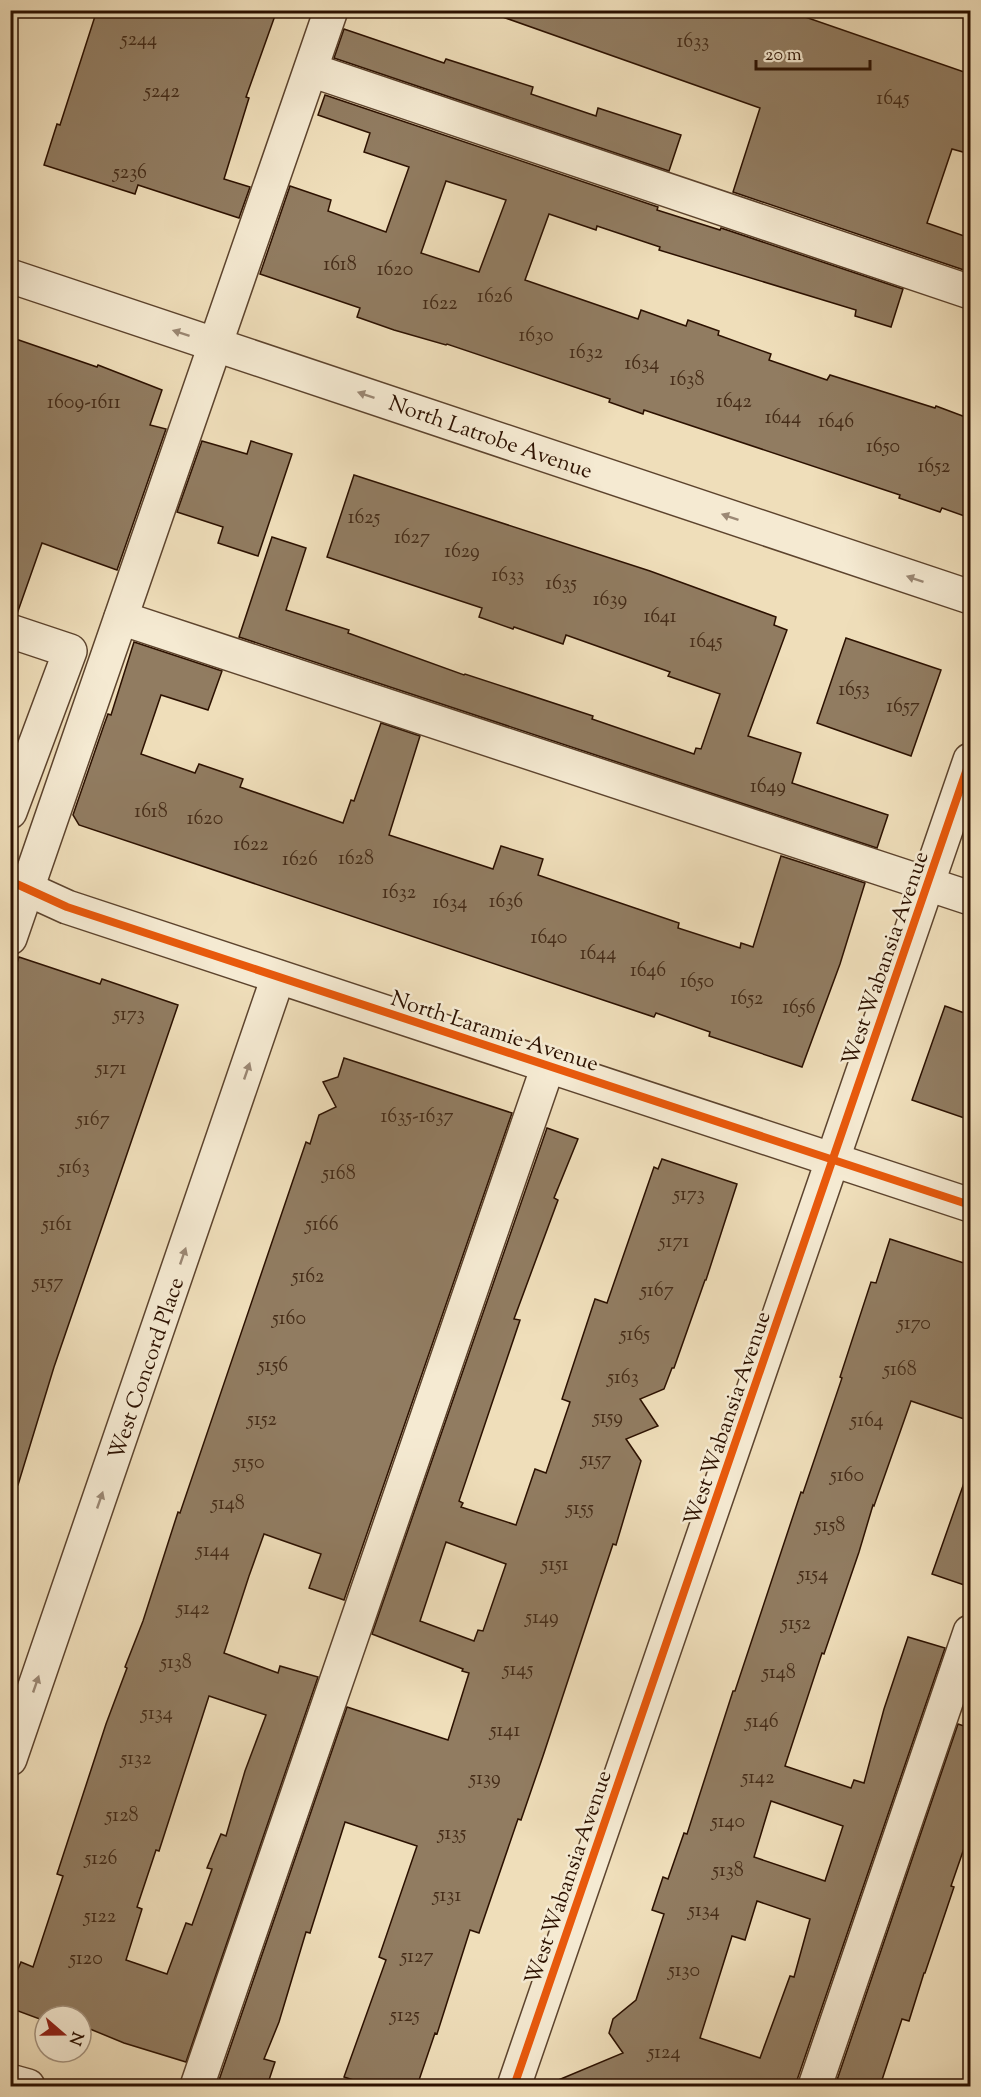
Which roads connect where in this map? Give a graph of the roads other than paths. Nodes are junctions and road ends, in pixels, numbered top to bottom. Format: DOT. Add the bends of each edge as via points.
graph roads {
  1 [pos="331,10"];
  2 [pos="311,70"];
  3 [pos="10,276"];
  4 [pos="970,292"];
  5 [pos="216,344"];
  6 [pos="970,597"];
  7 [pos="121,618"];
  8 [pos="10,631"];
  9 [pos="970,760"];
  10 [pos="13,797"];
  11 [pos="928,884"];
  12 [pos="19,885"];
  13 [pos="970,898"];
  14 [pos="10,938"];
  15 [pos="278,977"];
  16 [pos="548,1066"];
  17 [pos="833,1161"];
  18 [pos="970,1205"];
  19 [pos="970,1632"];
  20 [pos="10,1759"];
  21 [pos="10,2081"];
  22 [pos="28,2086"];
  23 [pos="197,2086"];
  24 [pos="514,2086"];
  25 [pos="815,2086"];
  1 -- 2 [label="street"];
  2 -- 4 [label="street"];
  2 -- 5 [label="street"];
  5 -- 3 [label="street, North Latrobe Avenue, one-way"];
  6 -- 5 [label="street, North Latrobe Avenue, one-way"];
  5 -- 7 [label="street"];
  7 -- 11 [label="street"];
  7 -- 12 [label="street"];
  8 -- 10 [label="street" via="70,651"];
  9 -- 11 [label="street, West Wabansia Avenue"];
  11 -- 13 [label="street"];
  11 -- 17 [label="street, West Wabansia Avenue"];
  12 -- 14 [label="street"];
  12 -- 15 [label="street, North Laramie Avenue" via="67,907"];
  15 -- 16 [label="street, North Laramie Avenue"];
  20 -- 15 [label="street, West Concord Place, one-way"];
  16 -- 17 [label="street, North Laramie Avenue"];
  16 -- 23 [label="street"];
  17 -- 18 [label="street, North Laramie Avenue"];
  17 -- 24 [label="street, West Wabansia Avenue"];
  19 -- 25 [label="street"];
  21 -- 22 [label="street"];
}
